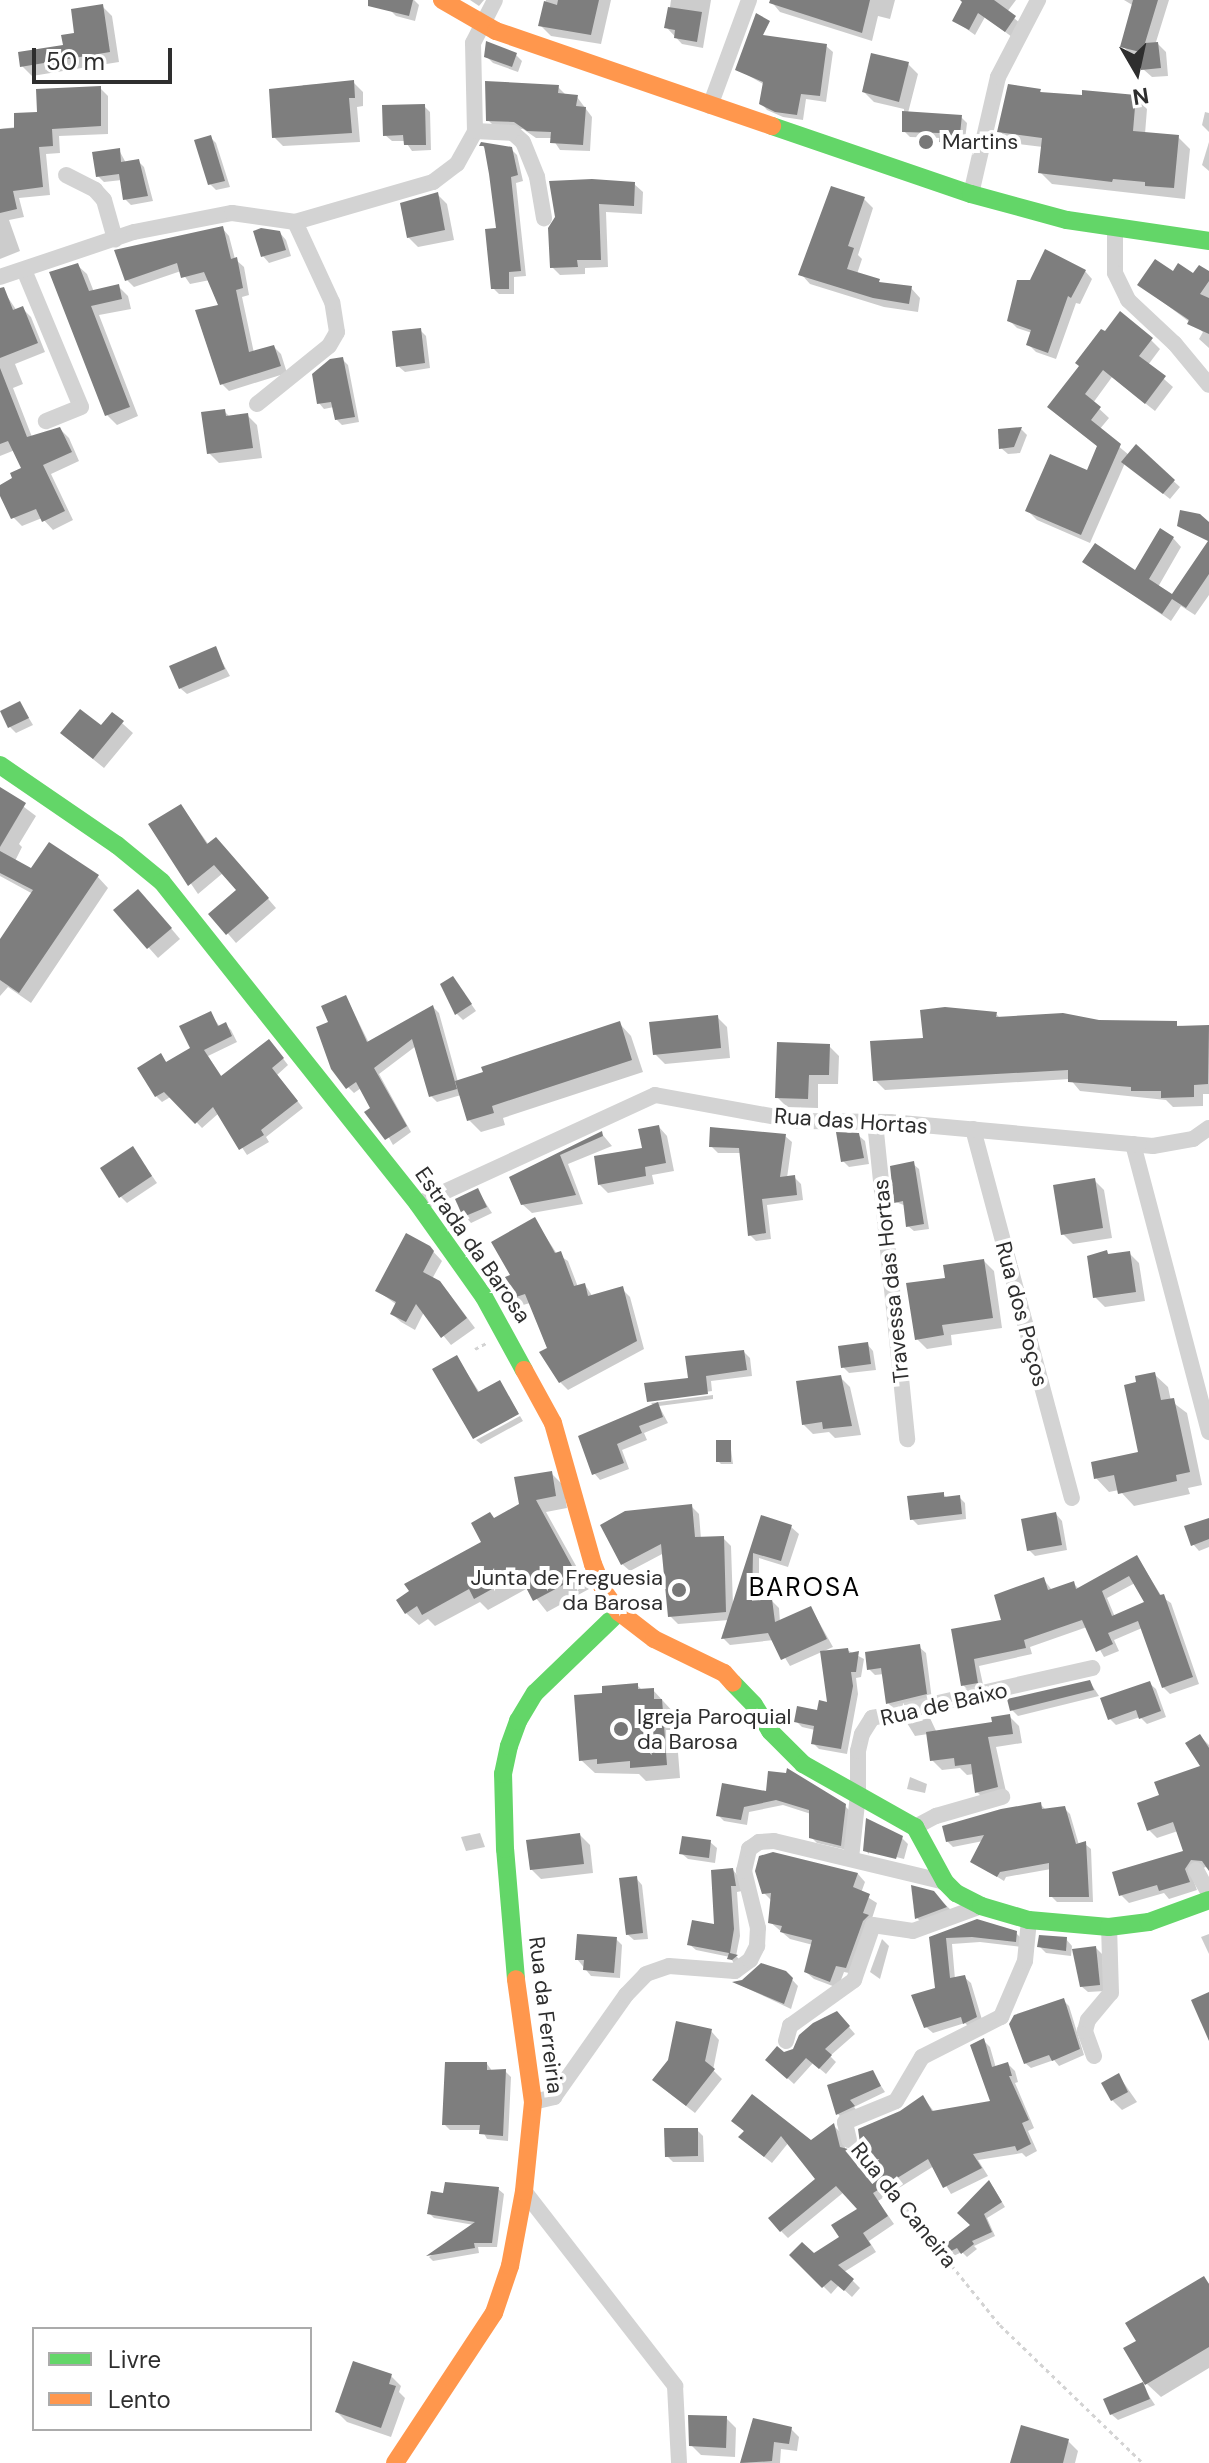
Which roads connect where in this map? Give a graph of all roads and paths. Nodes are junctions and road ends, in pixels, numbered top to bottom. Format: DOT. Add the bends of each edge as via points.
graph roads {
  1 [pos="442,0"];
  2 [pos="495,0"];
  3 [pos="749,0"];
  4 [pos="1038,0"];
  5 [pos="481,24"];
  6 [pos="710,106"];
  7 [pos="475,131"];
  8 [pos="66,175"];
  9 [pos="971,194"];
  10 [pos="544,218"];
  11 [pos="295,222"];
  12 [pos="1115,229"];
  13 [pos="115,239"];
  14 [pos="1209,241"];
  15 [pos="24,270"];
  16 [pos="0,277"];
  17 [pos="1209,385"];
  18 [pos="257,404"];
  19 [pos="46,421"];
  20 [pos="0,765"];
  21 [pos="875,1122"];
  22 [pos="1209,1128"];
  23 [pos="973,1129"];
  24 [pos="1133,1144"];
  25 [pos="418,1204"];
  26 [pos="1209,1432"];
  27 [pos="907,1439"];
  28 [pos="1072,1498"];
  29 [pos="619,1612"];
  30 [pos="1092,1668"];
  31 [pos="858,1795"];
  32 [pos="1002,1797"];
  33 [pos="915,1827"];
  34 [pos="851,1858"];
  35 [pos="1196,1870"];
  36 [pos="945,1882"];
  37 [pos="1209,1893"];
  38 [pos="1209,1900"];
  39 [pos="981,1906"];
  40 [pos="1029,1920"];
  41 [pos="1109,1927"];
  42 [pos="786,2041"];
  43 [pos="1094,2056"];
  44 [pos="533,2102"];
  45 [pos="849,2140"];
  46 [pos="524,2191"];
  47 [pos="395,2463"];
  48 [pos="679,2463"];
  49 [pos="1143,2463"];
  1 -- 5 [label="street"];
  2 -- 5 [label="street"];
  3 -- 6 [label="street"];
  4 -- 9 [label="street" via="998,77"];
  5 -- 6 [label="street"];
  5 -- 7 [label="street" via="473,43"];
  6 -- 9 [label="street"];
  7 -- 10 [label="street" via="513,133 523,142 537,177"];
  7 -- 11 [label="street" via="457,164 433,182"];
  8 -- 13 [label="street" via="104,200"];
  9 -- 12 [label="street"];
  11 -- 13 [label="street" via="232,213"];
  11 -- 18 [label="street" via="332,302 337,332 329,346"];
  12 -- 14 [label="street"];
  12 -- 17 [label="street" via="1115,273 1128,300"];
  13 -- 15 [label="street"];
  15 -- 16 [label="street"];
  15 -- 19 [label="street" via="81,407"];
  20 -- 25 [label="street, Estrada da Barosa" via="162,882"];
  21 -- 23 [label="street, Rua das Hortas"];
  21 -- 25 [label="street, Rua das Hortas" via="798,1121 655,1095"];
  21 -- 27 [label="street, Travessa das Hortas"];
  22 -- 24 [label="street, Rua das Hortas" via="1193,1139"];
  23 -- 24 [label="street, Rua das Hortas"];
  23 -- 28 [label="street, Rua dos Poços"];
  24 -- 26 [label="street"];
  25 -- 29 [label="street, Estrada da Barosa" via="484,1297 553,1423 593,1564"];
  29 -- 31 [label="street, Estrada da Barosa" via="654,1639 724,1673 790,1754"];
  29 -- 44 [label="street, Rua da Ferreiria" via="535,1693 518,1721 503,1774 512,1945"];
  30 -- 31 [label="street, Rua de Baixo" via="872,1718 858,1751"];
  31 -- 33 [label="street, Estrada da Barosa"];
  31 -- 34 [label="street"];
  32 -- 33 [label="street"];
  33 -- 36 [label="street"];
  34 -- 36 [label="street"];
  34 -- 44 [label="street" via="774,1841 749,1849 744,1871 758,1928 750,1960 735,1971 679,1966 646,1974 554,2097"];
  35 -- 37 [label="street"];
  36 -- 39 [label="street"];
  38 -- 41 [label="street" via="1149,1922"];
  39 -- 40 [label="street"];
  39 -- 42 [label="street" via="913,1931 873,1925 854,1980 790,2026"];
  40 -- 41 [label="street"];
  40 -- 45 [label="street, Rua da Caneira" via="1025,1961 1001,2017 922,2057 896,2101 845,2122"];
  41 -- 43 [label="street" via="1111,1993 1085,2031"];
  44 -- 46 [label="street, Rua da Ferreiria"];
  45 -- 49 [label="path, Rua da Caneira" via="1000,2325"];
  46 -- 47 [label="street, Rua da Ferreiria" via="510,2266 494,2313"];
  46 -- 48 [label="street" via="675,2386"];
}
